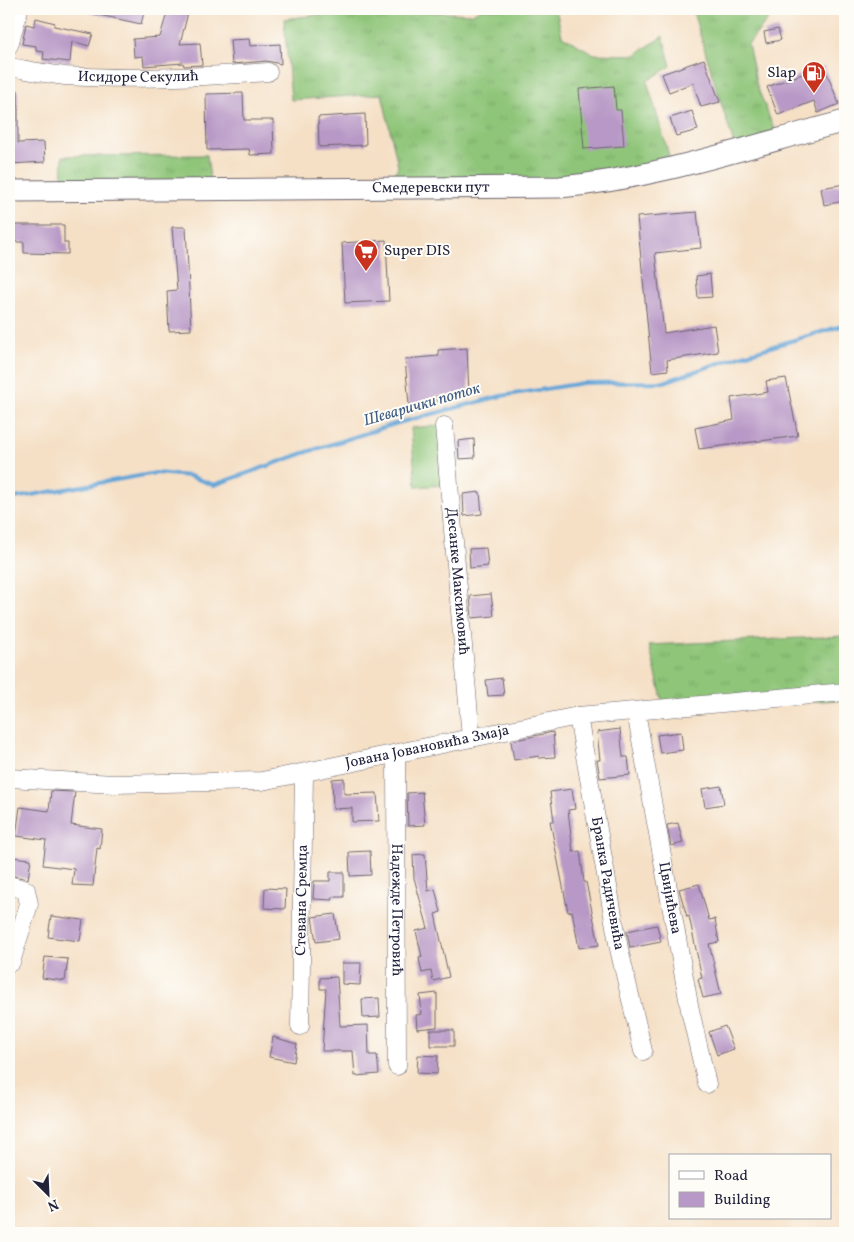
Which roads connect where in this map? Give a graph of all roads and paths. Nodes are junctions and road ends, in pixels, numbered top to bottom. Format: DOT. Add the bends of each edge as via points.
graph roads {
  1 [pos="19,9"];
  2 [pos="9,45"];
  3 [pos="9,67"];
  4 [pos="268,72"];
  5 [pos="845,120"];
  6 [pos="9,191"];
  7 [pos="444,426"];
  8 [pos="845,692"];
  9 [pos="636,712"];
  10 [pos="578,716"];
  11 [pos="471,738"];
  12 [pos="396,754"];
  13 [pos="304,773"];
  14 [pos="9,778"];
  15 [pos="9,885"];
  16 [pos="11,962"];
  17 [pos="300,1026"];
  18 [pos="643,1051"];
  19 [pos="397,1066"];
  20 [pos="707,1084"];
  1 -- 2 [label="street"];
  3 -- 4 [label="street, Исидоре Секулић" via="64,76 188,77"];
  5 -- 6 [label="main road, Смедеревски пут" via="673,169 560,187"];
  7 -- 11 [label="street, Десанке Максимовић"];
  8 -- 9 [label="street, Јована Јовановића Змаја"];
  9 -- 10 [label="street, Јована Јовановића Змаја"];
  9 -- 20 [label="street, Цвијићева" via="690,1010"];
  10 -- 11 [label="street, Јована Јовановића Змаја"];
  10 -- 18 [label="street, Бранка Радичевића" via="619,949"];
  11 -- 12 [label="street, Јована Јовановића Змаја"];
  12 -- 13 [label="street, Јована Јовановића Змаја"];
  12 -- 19 [label="street, Надежде Петровић"];
  13 -- 14 [label="street, Јована Јовановића Змаја" via="254,782 187,784"];
  13 -- 17 [label="street, Стевана Сремца"];
  15 -- 16 [label="street" via="26,890 29,904"];
}
